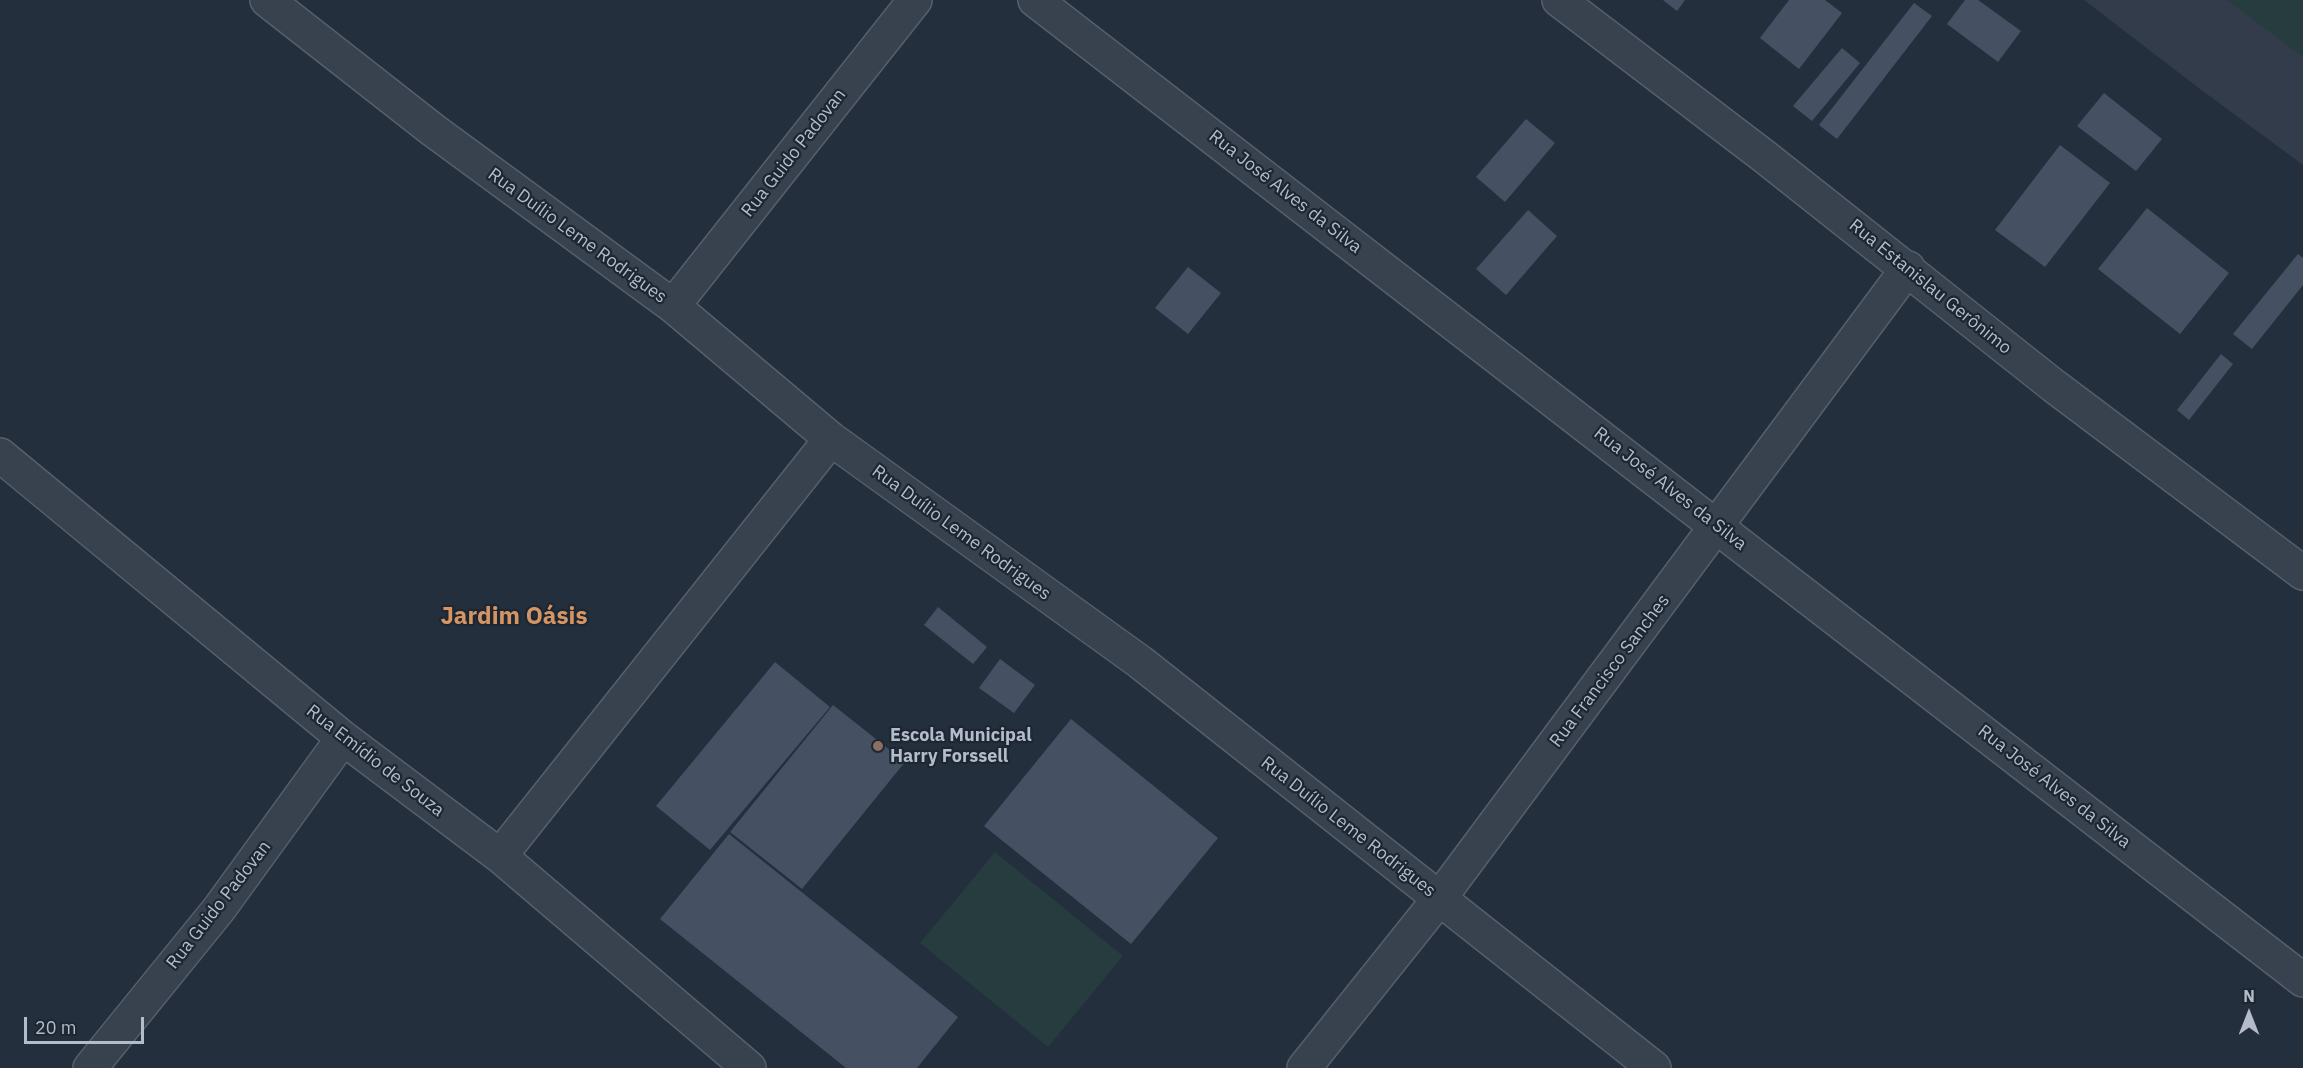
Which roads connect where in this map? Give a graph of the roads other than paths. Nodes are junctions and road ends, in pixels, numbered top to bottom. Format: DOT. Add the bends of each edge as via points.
graph roads {
  1 [pos="267,0"];
  2 [pos="915,0"];
  3 [pos="1035,0"];
  4 [pos="1559,0"];
  5 [pos="1908,268"];
  6 [pos="673,306"];
  7 [pos="831,439"];
  8 [pos="0,455"];
  9 [pos="1718,526"];
  10 [pos="2303,573"];
  11 [pos="343,738"];
  12 [pos="500,856"];
  13 [pos="1439,899"];
  14 [pos="2303,980"];
  15 [pos="90,1068"];
  16 [pos="749,1068"];
  17 [pos="1305,1068"];
  18 [pos="1654,1068"];
  1 -- 6 [label="street, Rua Duílio Leme Rodrigues" via="433,130"];
  2 -- 6 [label="street, Rua Guido Padovan"];
  3 -- 9 [label="street, Rua José Alves da Silva"];
  4 -- 5 [label="street, Rua Estanislau Gerônimo"];
  5 -- 9 [label="street, Rua Francisco Sanches"];
  5 -- 10 [label="street, Rua Estanislau Gerônimo" via="2054,386"];
  6 -- 7 [label="street, Rua Duílio Leme Rodrigues"];
  7 -- 12 [label="street"];
  7 -- 13 [label="street, Rua Duílio Leme Rodrigues" via="1140,662"];
  8 -- 11 [label="street, Rua Emídio de Souza"];
  9 -- 13 [label="street, Rua Francisco Sanches"];
  9 -- 14 [label="street, Rua José Alves da Silva"];
  11 -- 12 [label="street, Rua Emídio de Souza"];
  11 -- 15 [label="street, Rua Guido Padovan" via="219,909"];
  12 -- 16 [label="street, Rua Emídio de Souza"];
  13 -- 17 [label="street, Rua Francisco Sanches"];
  13 -- 18 [label="street, Rua Duílio Leme Rodrigues"];
}
